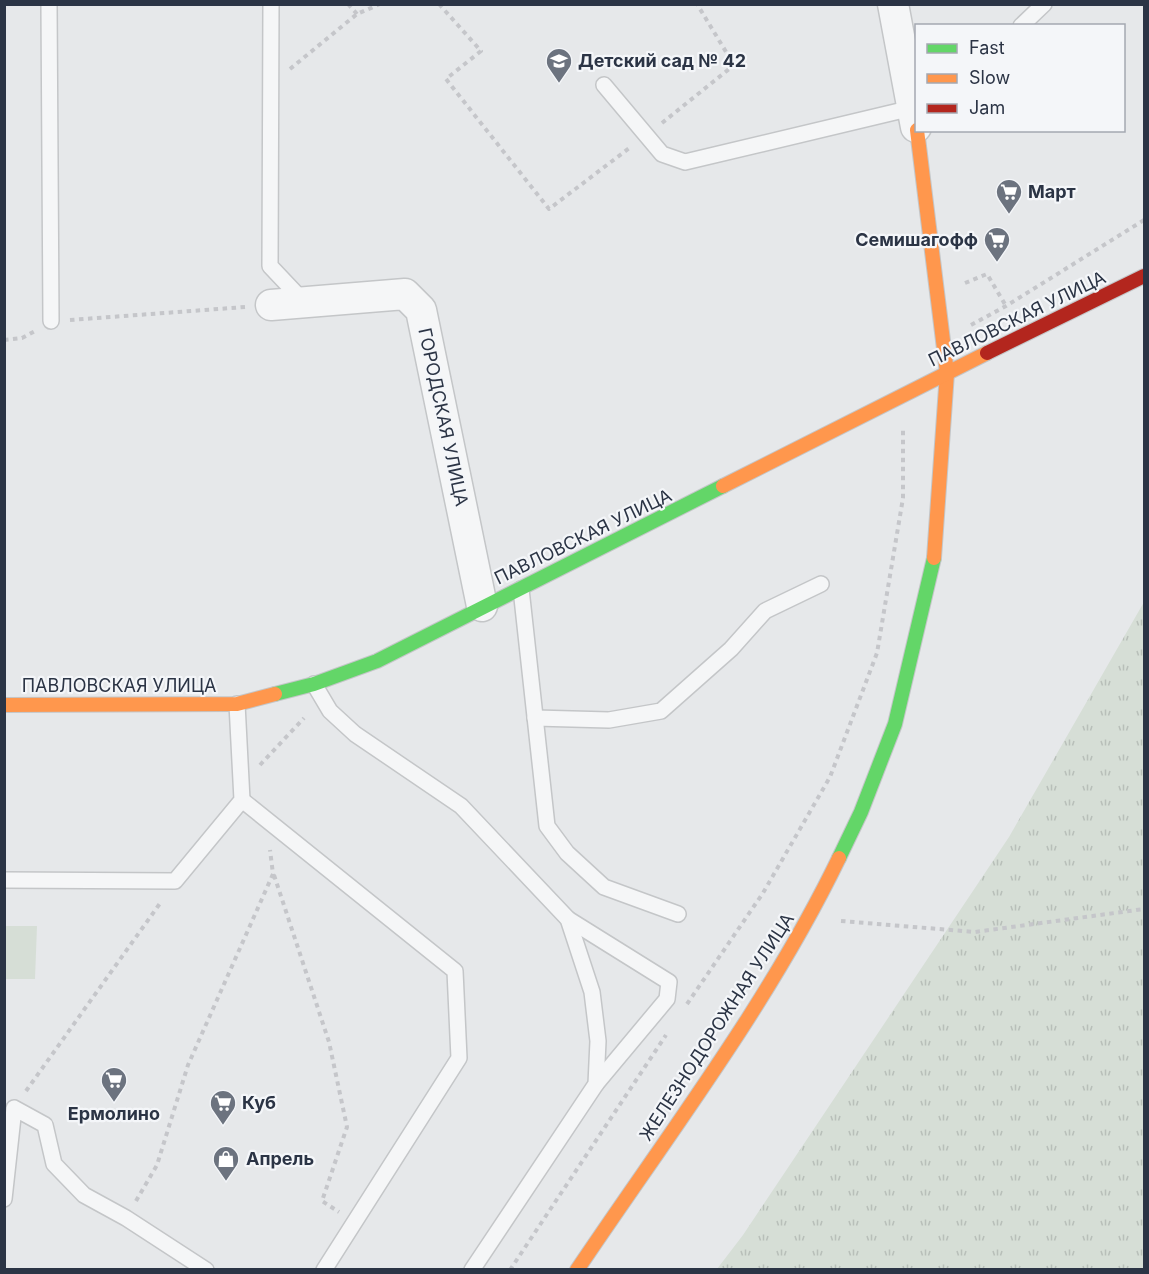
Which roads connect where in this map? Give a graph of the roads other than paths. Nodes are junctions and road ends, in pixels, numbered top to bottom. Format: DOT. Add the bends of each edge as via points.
graph roads {
  1 [pos="49,4"];
  2 [pos="271,4"];
  3 [pos="893,4"];
  4 [pos="1044,4"];
  5 [pos="1024,24"];
  6 [pos="604,85"];
  7 [pos="915,113"];
  8 [pos="915,118"];
  9 [pos="918,132"];
  10 [pos="1144,276"];
  11 [pos="306,304"];
  12 [pos="272,305"];
  13 [pos="51,321"];
  14 [pos="947,373"];
  15 [pos="820,584"];
  16 [pos="521,589"];
  17 [pos="482,606"];
  18 [pos="314,684"];
  19 [pos="237,704"];
  20 [pos="4,705"];
  21 [pos="536,718"];
  22 [pos="242,800"];
  23 [pos="4,880"];
  24 [pos="678,914"];
  25 [pos="568,919"];
  26 [pos="596,1084"];
  27 [pos="4,1199"];
  28 [pos="207,1269"];
  29 [pos="324,1269"];
  30 [pos="472,1269"];
  31 [pos="577,1269"];
  1 -- 13 [label="lane"];
  2 -- 11 [label="lane" via="270,267"];
  3 -- 7 [label="street"];
  4 -- 5 [label="lane"];
  6 -- 8 [label="lane" via="662,154 686,162"];
  9 -- 14 [label="street, ЖЕЛЕЗНОДОРОЖНАЯ УЛИЦА"];
  10 -- 14 [label="street, ПАВЛОВСКАЯ УЛИЦА"];
  11 -- 12 [label="street, ГОРОДСКАЯ УЛИЦА"];
  11 -- 17 [label="street, ГОРОДСКАЯ УЛИЦА" via="405,294 421,310"];
  14 -- 16 [label="street, ПАВЛОВСКАЯ УЛИЦА"];
  14 -- 31 [label="street, ЖЕЛЕЗНОДОРОЖНАЯ УЛИЦА" via="936,546 895,724 861,812 810,918 772,981"];
  15 -- 21 [label="lane" via="765,611 731,649 661,711 609,720"];
  16 -- 17 [label="street, ПАВЛОВСКАЯ УЛИЦА"];
  16 -- 21 [label="lane"];
  17 -- 18 [label="street, ПАВЛОВСКАЯ УЛИЦА" via="377,661"];
  18 -- 19 [label="street, ПАВЛОВСКАЯ УЛИЦА"];
  18 -- 25 [label="lane" via="330,711 355,734 461,806"];
  19 -- 20 [label="street, ПАВЛОВСКАЯ УЛИЦА"];
  19 -- 22 [label="lane"];
  21 -- 24 [label="lane" via="547,826 567,853 604,887"];
  22 -- 23 [label="lane" via="175,881"];
  22 -- 29 [label="lane" via="455,971 459,1058"];
  25 -- 26 [label="lane" via="592,992 598,1041"];
  25 -- 26 [label="lane" via="669,982 667,999"];
  26 -- 30 [label="lane"];
  27 -- 28 [label="lane" via="14,1108 45,1125 54,1164 84,1195"];
}
